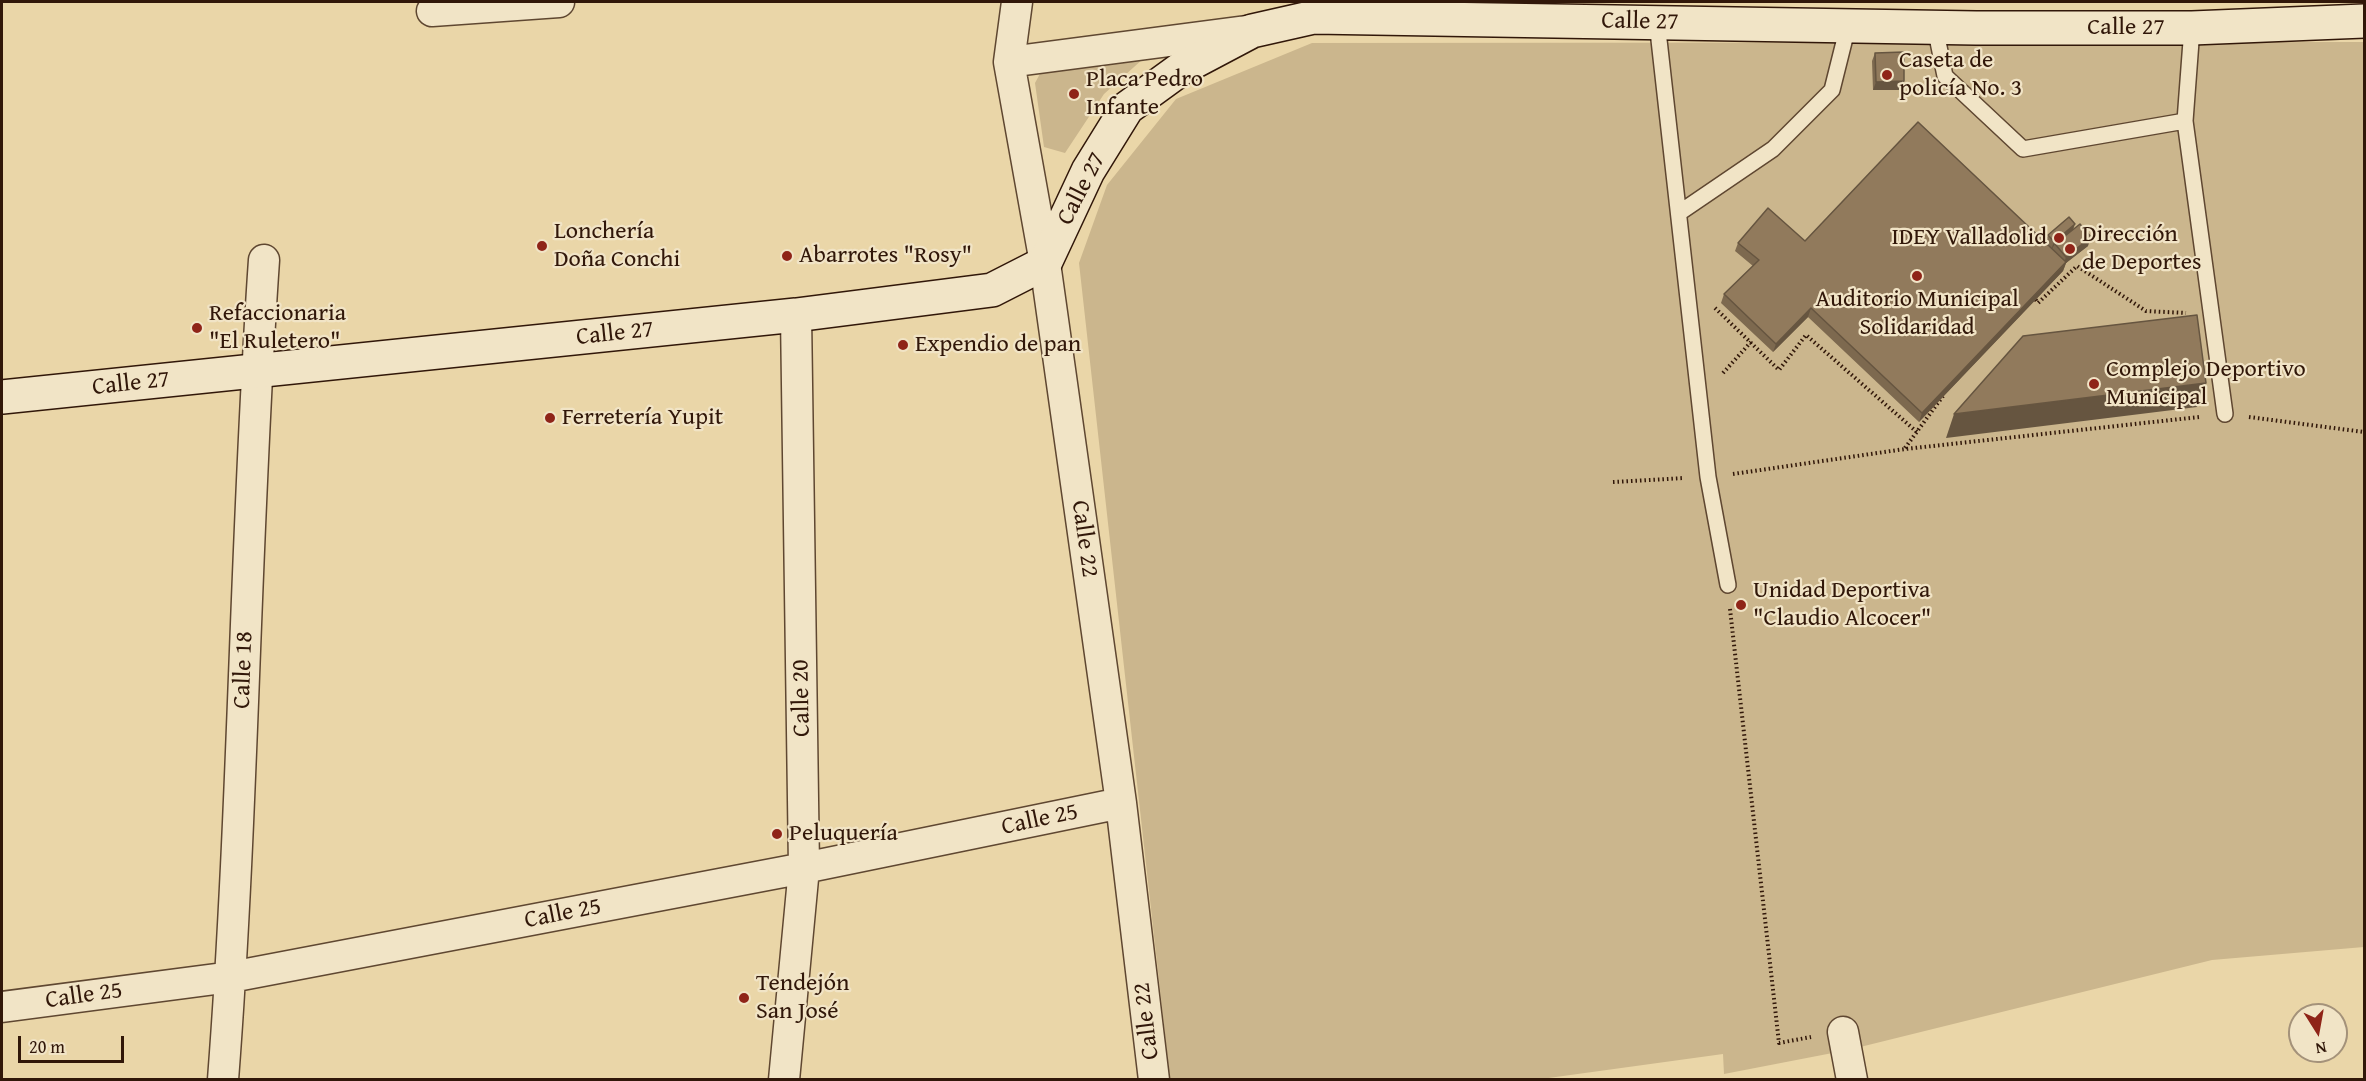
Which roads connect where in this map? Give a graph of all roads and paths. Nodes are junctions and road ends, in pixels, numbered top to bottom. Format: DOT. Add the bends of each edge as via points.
graph roads {
  1 [pos="559,2"];
  2 [pos="1017,2"];
  3 [pos="1314,9"];
  4 [pos="432,11"];
  5 [pos="2364,21"];
  6 [pos="1657,22"];
  7 [pos="1848,26"];
  8 [pos="1935,27"];
  9 [pos="2192,28"];
  10 [pos="1252,31"];
  11 [pos="1009,62"];
  12 [pos="2185,121"];
  13 [pos="1678,213"];
  14 [pos="264,260"];
  15 [pos="1045,263"];
  16 [pos="1686,282"];
  17 [pos="2031,294"];
  18 [pos="2211,314"];
  19 [pos="796,315"];
  20 [pos="1750,342"];
  21 [pos="256,372"];
  22 [pos="1944,396"];
  23 [pos="2,397"];
  24 [pos="1700,400"];
  25 [pos="2225,414"];
  26 [pos="1917,432"];
  27 [pos="2364,432"];
  28 [pos="1905,449"];
  29 [pos="1708,477"];
  30 [pos="1613,482"];
  31 [pos="1728,585"];
  32 [pos="1121,803"];
  33 [pos="804,868"];
  34 [pos="231,977"];
  35 [pos="2,1007"];
  36 [pos="1843,1032"];
  37 [pos="223,1080"];
  38 [pos="784,1080"];
  39 [pos="1154,1080"];
  40 [pos="1852,1080"];
  1 -- 4 [label="street"];
  2 -- 11 [label="street, Calle 22"];
  3 -- 6 [label="main road, Calle 27"];
  3 -- 10 [label="main road, Calle 27"];
  5 -- 9 [label="main road, Calle 27"];
  6 -- 7 [label="main road, Calle 27"];
  6 -- 13 [label="lane"];
  7 -- 8 [label="main road, Calle 27"];
  7 -- 13 [label="lane" via="1832,90 1773,149"];
  8 -- 9 [label="main road, Calle 27"];
  8 -- 12 [label="lane" via="1945,76 2023,149"];
  9 -- 12 [label="lane"];
  10 -- 11 [label="street"];
  10 -- 15 [label="main road, Calle 27" via="1182,68 1127,108 1088,171"];
  11 -- 15 [label="street, Calle 22"];
  12 -- 18 [label="lane"];
  13 -- 16 [label="lane"];
  14 -- 21 [label="street, Calle 18"];
  15 -- 19 [label="main road, Calle 27" via="992,290"];
  15 -- 32 [label="street, Calle 22"];
  16 -- 20 [label="path"];
  16 -- 24 [label="lane"];
  17 -- 18 [label="path" via="2038,303 2077,266 2146,310"];
  18 -- 25 [label="lane"];
  19 -- 21 [label="main road, Calle 27"];
  19 -- 33 [label="street, Calle 20"];
  20 -- 24 [label="path"];
  20 -- 26 [label="path" via="1779,370 1806,335"];
  21 -- 23 [label="main road, Calle 27"];
  21 -- 34 [label="street, Calle 18"];
  22 -- 26 [label="path"];
  24 -- 29 [label="lane"];
  25 -- 27 [label="path"];
  25 -- 28 [label="path"];
  26 -- 28 [label="path"];
  28 -- 29 [label="path"];
  29 -- 30 [label="path"];
  29 -- 31 [label="lane"];
  31 -- 36 [label="path" via="1779,1043"];
  32 -- 33 [label="street, Calle 25"];
  32 -- 39 [label="street, Calle 22"];
  33 -- 34 [label="street, Calle 25"];
  33 -- 38 [label="street, Calle 20"];
  34 -- 35 [label="street, Calle 25"];
  34 -- 37 [label="street, Calle 18"];
  36 -- 40 [label="street"];
}
